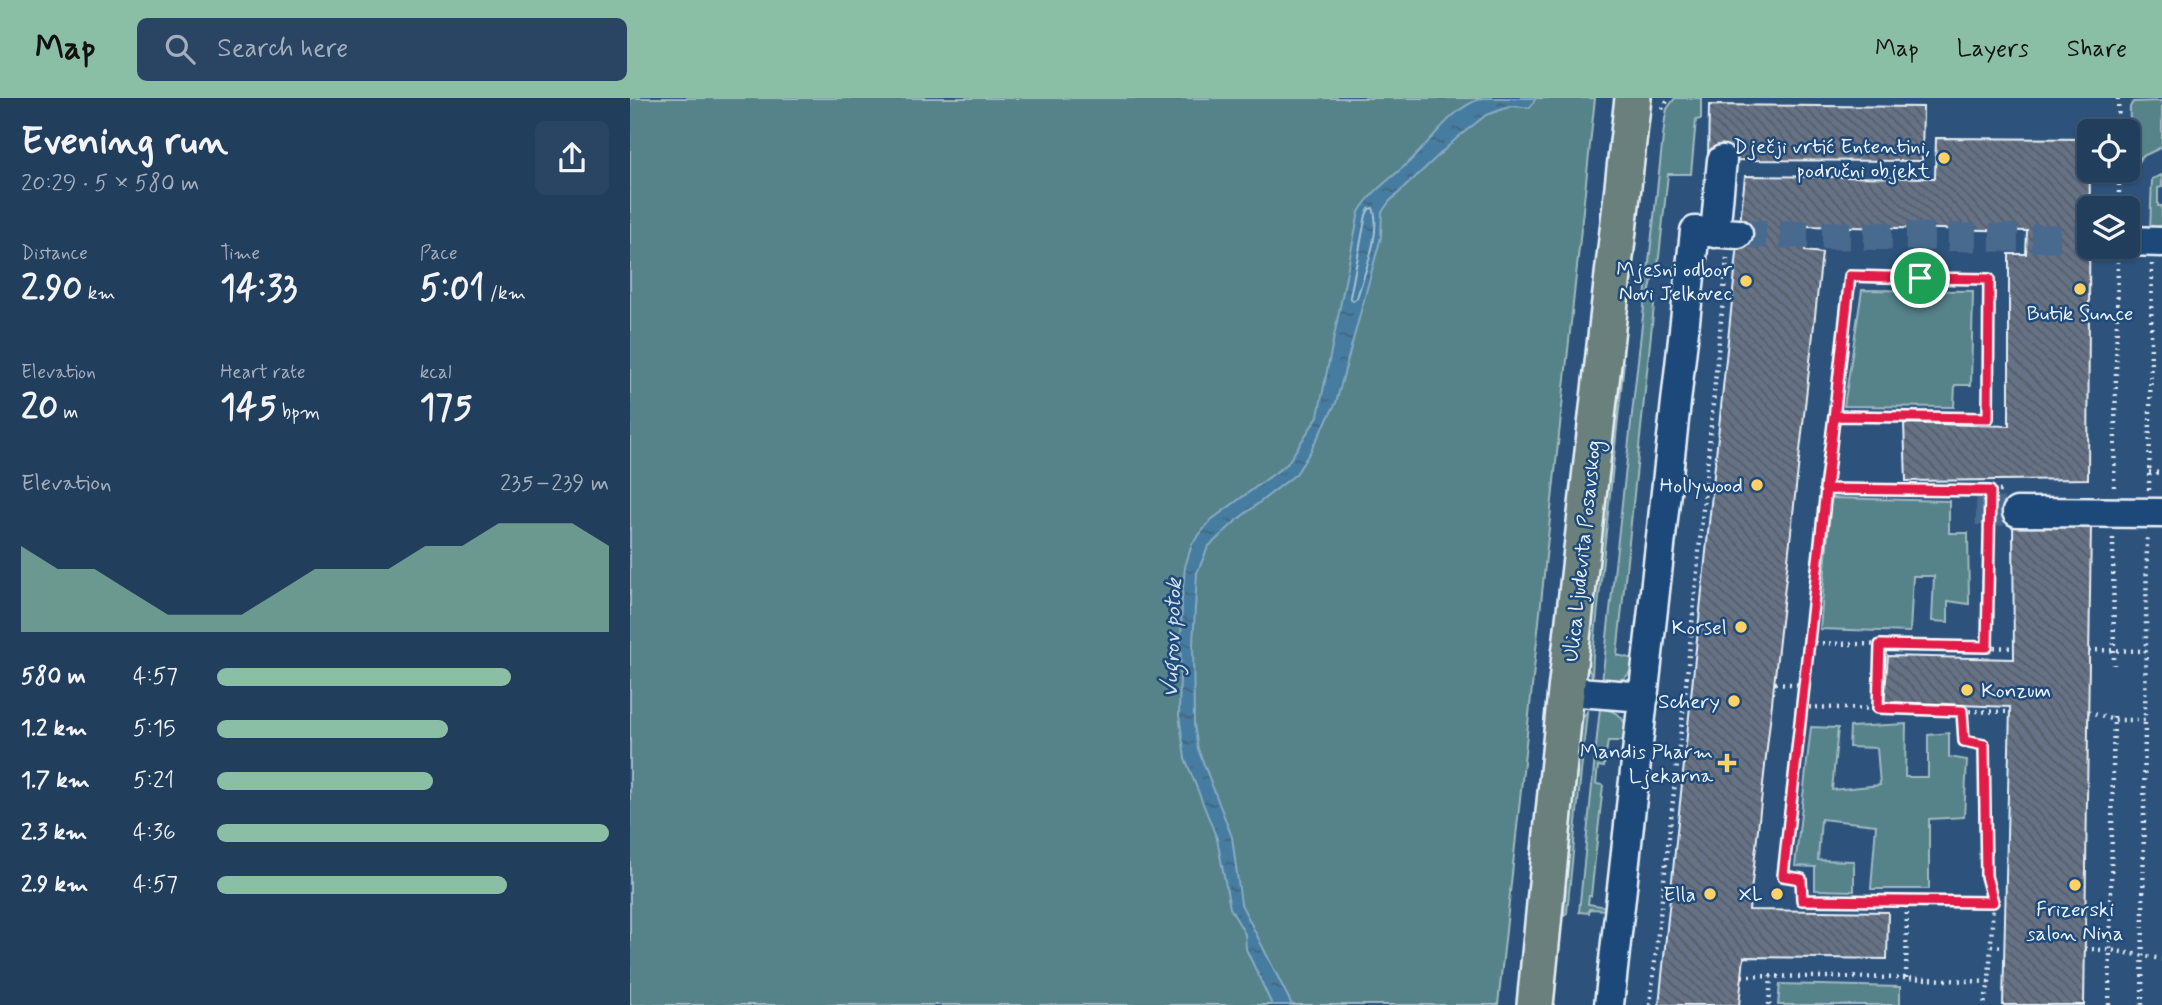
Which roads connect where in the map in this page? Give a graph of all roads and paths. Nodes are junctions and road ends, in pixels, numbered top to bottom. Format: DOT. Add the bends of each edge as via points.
graph roads {
  1 [pos="1633,98"];
  2 [pos="2118,98"];
  3 [pos="2119,119"];
  4 [pos="1722,160"];
  5 [pos="1719,238"];
  6 [pos="2157,248"];
  7 [pos="2123,259"];
  8 [pos="1834,416"];
  9 [pos="2149,472"];
  10 [pos="2162,473"];
  11 [pos="1825,489"];
  12 [pos="1990,491"];
  13 [pos="2113,493"];
  14 [pos="2010,501"];
  15 [pos="2153,514"];
  16 [pos="2113,537"];
  17 [pos="1808,643"];
  18 [pos="1880,645"];
  19 [pos="1987,647"];
  20 [pos="2014,649"];
  21 [pos="2089,650"];
  22 [pos="2114,650"];
  23 [pos="2147,651"];
  24 [pos="2114,665"];
  25 [pos="1774,683"];
  26 [pos="1804,685"];
  27 [pos="1566,691"];
  28 [pos="1644,696"];
  29 [pos="1802,707"];
  30 [pos="1878,708"];
  31 [pos="1962,711"];
  32 [pos="2010,712"];
  33 [pos="2088,712"];
  34 [pos="2114,712"];
  35 [pos="2114,720"];
  36 [pos="2145,720"];
  37 [pos="1907,901"];
  38 [pos="1993,902"];
  39 [pos="1991,946"];
  40 [pos="2004,947"];
  41 [pos="2085,949"];
  42 [pos="2110,950"];
  43 [pos="2143,955"];
  44 [pos="2162,959"];
  45 [pos="1654,970"];
  46 [pos="1663,971"];
  47 [pos="1742,976"];
  48 [pos="1772,976"];
  49 [pos="1906,978"];
  50 [pos="1989,982"];
  51 [pos="1535,1005"];
  52 [pos="1609,1005"];
  53 [pos="1650,1005"];
  54 [pos="1769,1005"];
  55 [pos="1984,1005"];
  56 [pos="2109,1005"];
  57 [pos="2143,1005"];
  1 -- 27 [label="main road, Ulica Ljudevita Posavskog"];
  2 -- 3 [label="path"];
  4 -- 5 [label="street"];
  5 -- 28 [label="street"];
  5 -- 45 [label="path" via="1725,263 1689,676"];
  6 -- 9 [label="path"];
  7 -- 13 [label="path"];
  8 -- 8 [label="path" via="1850,276 1989,279 1988,418"];
  8 -- 11 [label="path"];
  9 -- 10 [label="path"];
  9 -- 15 [label="path"];
  11 -- 12 [label="path"];
  11 -- 17 [label="path"];
  12 -- 14 [label="path"];
  12 -- 19 [label="path"];
  14 -- 15 [label="street"];
  15 -- 23 [label="path"];
  16 -- 22 [label="path"];
  17 -- 18 [label="path"];
  17 -- 26 [label="path"];
  18 -- 19 [label="path"];
  18 -- 30 [label="path"];
  19 -- 20 [label="path"];
  21 -- 22 [label="path"];
  22 -- 23 [label="path"];
  22 -- 24 [label="path"];
  23 -- 36 [label="path"];
  25 -- 26 [label="path"];
  26 -- 29 [label="path"];
  27 -- 28 [label="street"];
  27 -- 51 [label="main road, Ulica Ljudevita Posavskog"];
  28 -- 52 [label="street"];
  29 -- 30 [label="path"];
  29 -- 37 [label="path" via="1783,876 1801,879 1802,900"];
  30 -- 31 [label="path"];
  31 -- 32 [label="path"];
  31 -- 38 [label="path" via="1964,741 1984,745 1986,876"];
  33 -- 35 [label="path"];
  34 -- 35 [label="path"];
  35 -- 36 [label="path"];
  35 -- 42 [label="path"];
  36 -- 43 [label="path"];
  37 -- 38 [label="path"];
  37 -- 49 [label="path"];
  38 -- 39 [label="path"];
  39 -- 40 [label="path"];
  39 -- 50 [label="path"];
  41 -- 42 [label="path"];
  42 -- 43 [label="path"];
  42 -- 56 [label="path"];
  43 -- 44 [label="path"];
  43 -- 57 [label="path"];
  45 -- 46 [label="path"];
  45 -- 53 [label="path"];
  47 -- 48 [label="path"];
  48 -- 49 [label="path"];
  48 -- 54 [label="path"];
  49 -- 50 [label="path"];
  50 -- 55 [label="path"];
}
